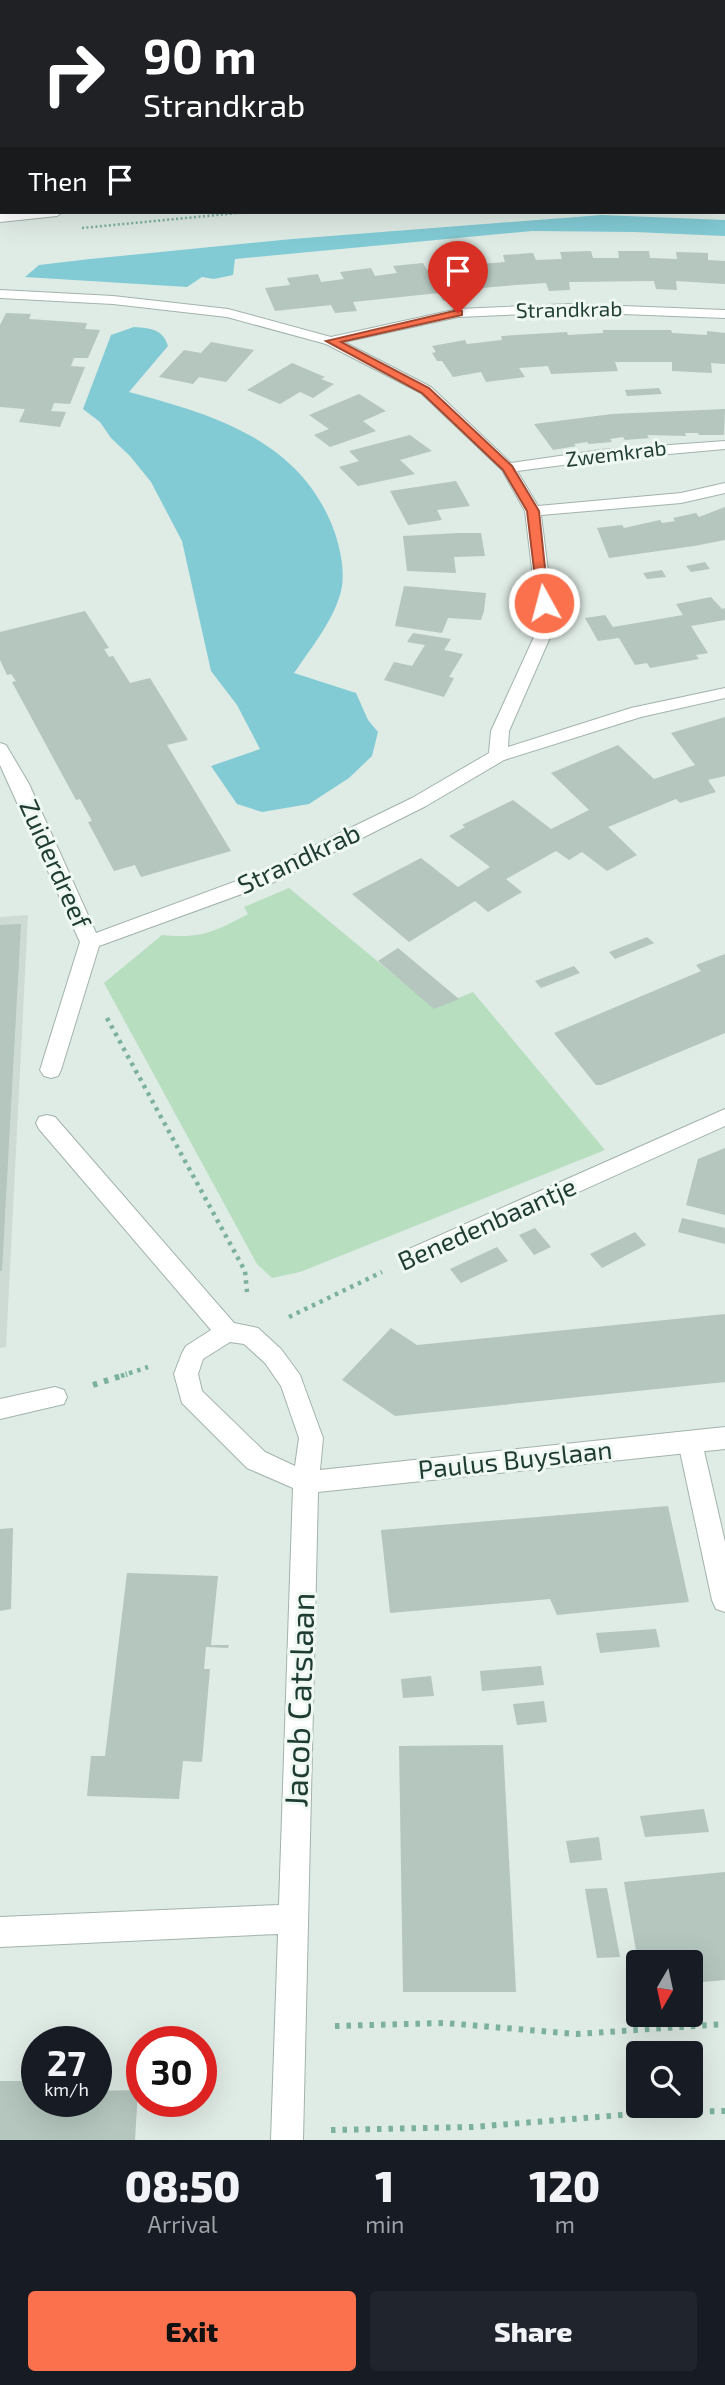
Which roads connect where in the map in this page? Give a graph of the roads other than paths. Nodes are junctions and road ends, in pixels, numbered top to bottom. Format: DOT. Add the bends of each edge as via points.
graph roads {
  1 [pos="22,214"];
  2 [pos="27,214"];
  3 [pos="0,218"];
  4 [pos="0,233"];
  5 [pos="0,294"];
  6 [pos="725,314"];
  7 [pos="331,341"];
  8 [pos="725,445"];
  9 [pos="508,468"];
  10 [pos="725,488"];
  11 [pos="533,511"];
  12 [pos="725,693"];
  13 [pos="0,749"];
  14 [pos="498,756"];
  15 [pos="20,784"];
  16 [pos="0,790"];
  17 [pos="90,942"];
  18 [pos="51,1070"];
  19 [pos="725,1117"];
  20 [pos="47,1123"];
  21 [pos="417,1255"];
  22 [pos="239,1334"];
  23 [pos="55,1397"];
  24 [pos="0,1409"];
  25 [pos="725,1438"];
  26 [pos="690,1442"];
  27 [pos="306,1482"];
  28 [pos="725,1600"];
  29 [pos="294,1919"];
  30 [pos="0,1932"];
  31 [pos="287,2136"];
  1 -- 3 [label="street"];
  2 -- 4 [label="street"];
  5 -- 7 [label="street, Strandkrab" via="228,313"];
  6 -- 7 [label="street, Strandkrab" via="570,308 458,313"];
  7 -- 9 [label="street, Strandkrab" via="426,390"];
  8 -- 9 [label="street, Zwemkrab"];
  9 -- 11 [label="street, Strandkrab"];
  10 -- 11 [label="street, Zwemkrab" via="681,498"];
  11 -- 14 [label="street, Strandkrab" via="547,626 500,731"];
  12 -- 14 [label="street, Strandkrab" via="637,712"];
  13 -- 15 [label="street, Zuiderdreef"];
  14 -- 17 [label="street, Strandkrab" via="419,802 265,878"];
  15 -- 16 [label="street"];
  15 -- 17 [label="street, Zuiderdreef"];
  17 -- 18 [label="street"];
  19 -- 21 [label="street, Benedenbaantje"];
  20 -- 22 [label="street, Jacob Catslaan"];
  22 -- 27 [label="street, Jacob Catslaan" via="273,1356 292,1382 311,1438"];
  22 -- 27 [label="street" via="194,1353 186,1374 191,1395 256,1460"];
  23 -- 24 [label="street"];
  25 -- 26 [label="street, Paulus Buyslaan"];
  26 -- 27 [label="street, Paulus Buyslaan"];
  26 -- 28 [label="street"];
  27 -- 29 [label="street, Jacob Catslaan"];
  29 -- 30 [label="street"];
  29 -- 31 [label="street, Jacob Catslaan"];
}
